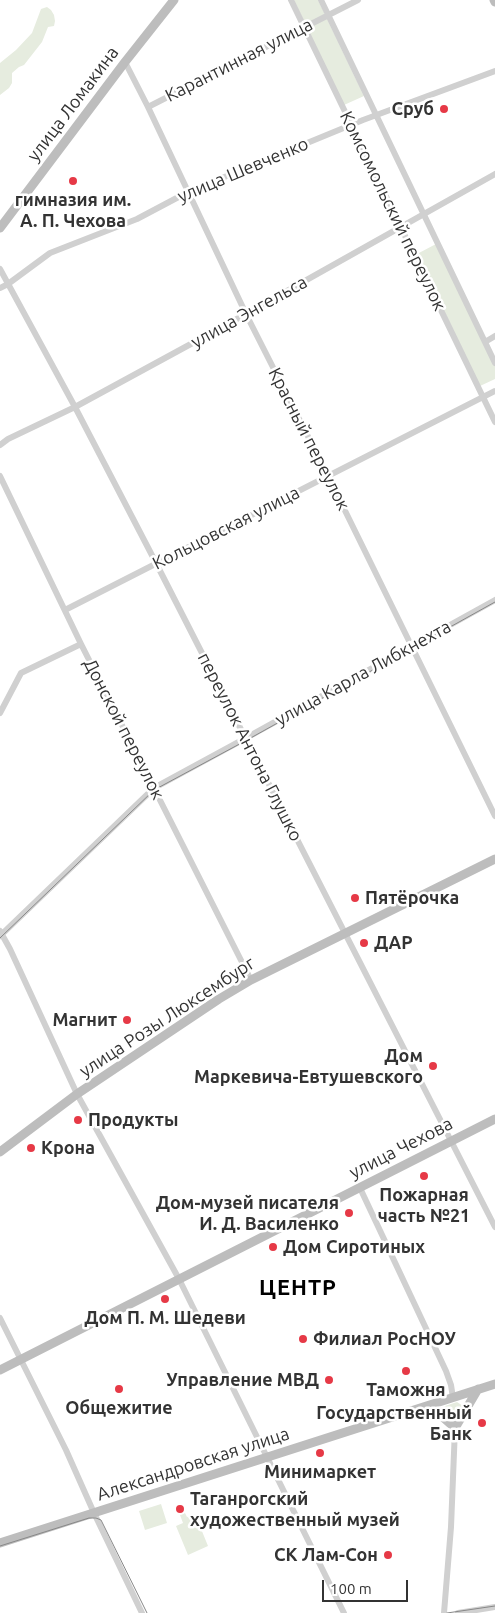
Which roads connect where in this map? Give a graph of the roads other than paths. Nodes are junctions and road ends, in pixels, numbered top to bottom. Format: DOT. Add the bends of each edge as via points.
graph roads {
  1 [pos="174,0"];
  2 [pos="291,0"];
  3 [pos="321,0"];
  4 [pos="358,0"];
  5 [pos="328,15"];
  6 [pos="304,27"];
  7 [pos="125,62"];
  8 [pos="495,71"];
  9 [pos="148,107"];
  10 [pos="376,116"];
  11 [pos="351,125"];
  12 [pos="495,174"];
  13 [pos="188,192"];
  14 [pos="424,214"];
  15 [pos="401,227"];
  16 [pos="0,228"];
  17 [pos="0,269"];
  18 [pos="8,284"];
  19 [pos="0,288"];
  20 [pos="246,314"];
  21 [pos="495,336"];
  22 [pos="485,342"];
  23 [pos="495,363"];
  24 [pos="495,391"];
  25 [pos="483,396"];
  26 [pos="75,407"];
  27 [pos="495,422"];
  28 [pos="0,444"];
  29 [pos="0,476"];
  30 [pos="328,476"];
  31 [pos="156,563"];
  32 [pos="495,600"];
  33 [pos="65,610"];
  34 [pos="81,644"];
  35 [pos="411,645"];
  36 [pos="0,713"];
  37 [pos="246,738"];
  38 [pos="154,788"];
  39 [pos="495,816"];
  40 [pos="495,859"];
  41 [pos="1,933"];
  42 [pos="346,933"];
  43 [pos="251,980"];
  44 [pos="77,1094"];
  45 [pos="495,1119"];
  46 [pos="451,1140"];
  47 [pos="0,1152"];
  48 [pos="360,1188"];
  49 [pos="495,1227"];
  50 [pos="179,1279"];
  51 [pos="0,1318"];
  52 [pos="20,1359"];
  53 [pos="0,1370"];
  54 [pos="495,1384"];
  55 [pos="478,1389"];
  56 [pos="456,1397"];
  57 [pos="439,1403"];
  58 [pos="467,1406"];
  59 [pos="425,1407"];
  60 [pos="438,1413"];
  61 [pos="455,1428"];
  62 [pos="267,1457"];
  63 [pos="94,1513"];
  64 [pos="0,1543"];
  65 [pos="495,1607"];
  66 [pos="142,1613"];
  67 [pos="344,1613"];
  68 [pos="444,1613"];
  69 [pos="458,1613"];
  1 -- 7 [label="street, улица Ломакина"];
  2 -- 6 [label="street, Комсомольский переулок"];
  3 -- 5 [label="street, Комсомольский переулок"];
  4 -- 5 [label="street, Карантинная улица"];
  5 -- 6 [label="street, Карантинная улица"];
  5 -- 10 [label="street, Комсомольский переулок"];
  6 -- 9 [label="street, Карантинная улица"];
  6 -- 11 [label="street, Комсомольский переулок"];
  7 -- 9 [label="street, Красный переулок"];
  7 -- 16 [label="street, улица Ломакина"];
  8 -- 10 [label="street, улица Шевченко"];
  9 -- 13 [label="street, Красный переулок"];
  10 -- 11 [label="street, улица Шевченко"];
  10 -- 14 [label="street, Комсомольский переулок"];
  11 -- 13 [label="street, улица Шевченко"];
  11 -- 15 [label="street, Комсомольский переулок"];
  12 -- 14 [label="street, улица Энгельса"];
  13 -- 18 [label="street, улица Шевченко" via="137,218 50,253"];
  13 -- 20 [label="street, Красный переулок"];
  14 -- 15 [label="street, улица Энгельса"];
  14 -- 22 [label="street, Комсомольский переулок"];
  15 -- 20 [label="street, улица Энгельса"];
  15 -- 25 [label="street, Комсомольский переулок"];
  17 -- 18 [label="street, переулок Антона Глушко"];
  18 -- 19 [label="street, улица Шевченко"];
  18 -- 26 [label="street, переулок Антона Глушко"];
  20 -- 26 [label="street, улица Энгельса"];
  20 -- 30 [label="street, Красный переулок"];
  21 -- 22 [label="street"];
  22 -- 23 [label="street, Комсомольский переулок"];
  24 -- 25 [label="street, Кольцовская улица"];
  25 -- 27 [label="street, Комсомольский переулок"];
  25 -- 30 [label="street, Кольцовская улица"];
  26 -- 28 [label="street, улица Энгельса"];
  26 -- 31 [label="street, переулок Антона Глушко"];
  29 -- 33 [label="street, Донской переулок"];
  30 -- 31 [label="street, Кольцовская улица"];
  30 -- 35 [label="street, Красный переулок"];
  31 -- 33 [label="street, Кольцовская улица"];
  31 -- 37 [label="street, переулок Антона Глушко"];
  32 -- 35 [label="street, улица Карла Либкнехта"];
  33 -- 34 [label="street, Донской переулок"];
  34 -- 36 [label="street" via="21,673"];
  34 -- 38 [label="street, Донской переулок"];
  35 -- 37 [label="street, улица Карла Либкнехта"];
  35 -- 39 [label="street, Красный переулок"];
  37 -- 38 [label="street, улица Карла Либкнехта"];
  37 -- 42 [label="street, переулок Антона Глушко"];
  38 -- 41 [label="street, улица Карла Либкнехта"];
  38 -- 43 [label="street, Донской переулок"];
  40 -- 42 [label="street, улица Розы Люксембург"];
  41 -- 44 [label="street"];
  42 -- 43 [label="street, улица Розы Люксембург"];
  42 -- 46 [label="street, переулок Антона Глушко"];
  43 -- 44 [label="street, улица Розы Люксембург"];
  44 -- 47 [label="street, улица Розы Люксембург"];
  44 -- 50 [label="street"];
  45 -- 46 [label="street, улица Чехова"];
  46 -- 48 [label="street, улица Чехова"];
  46 -- 49 [label="street, переулок Антона Глушко"];
  48 -- 50 [label="street, улица Чехова"];
  48 -- 56 [label="street"];
  50 -- 52 [label="street, улица Чехова"];
  50 -- 62 [label="street"];
  51 -- 52 [label="street"];
  52 -- 53 [label="street, улица Чехова"];
  52 -- 63 [label="street"];
  54 -- 55 [label="street"];
  55 -- 56 [label="street"];
  55 -- 58 [label="street"];
  56 -- 57 [label="street, Александровская улица"];
  56 -- 58 [label="street" via="465,1399"];
  57 -- 59 [label="street, Александровская улица"];
  57 -- 60 [label="street"];
  58 -- 61 [label="street"];
  59 -- 60 [label="street"];
  59 -- 62 [label="street, Александровская улица"];
  60 -- 61 [label="street"];
  61 -- 68 [label="street"];
  62 -- 63 [label="street, Александровская улица"];
  62 -- 67 [label="street"];
  63 -- 64 [label="street, Александровская улица"];
  63 -- 66 [label="street"];
  65 -- 69 [label="street"];
}
